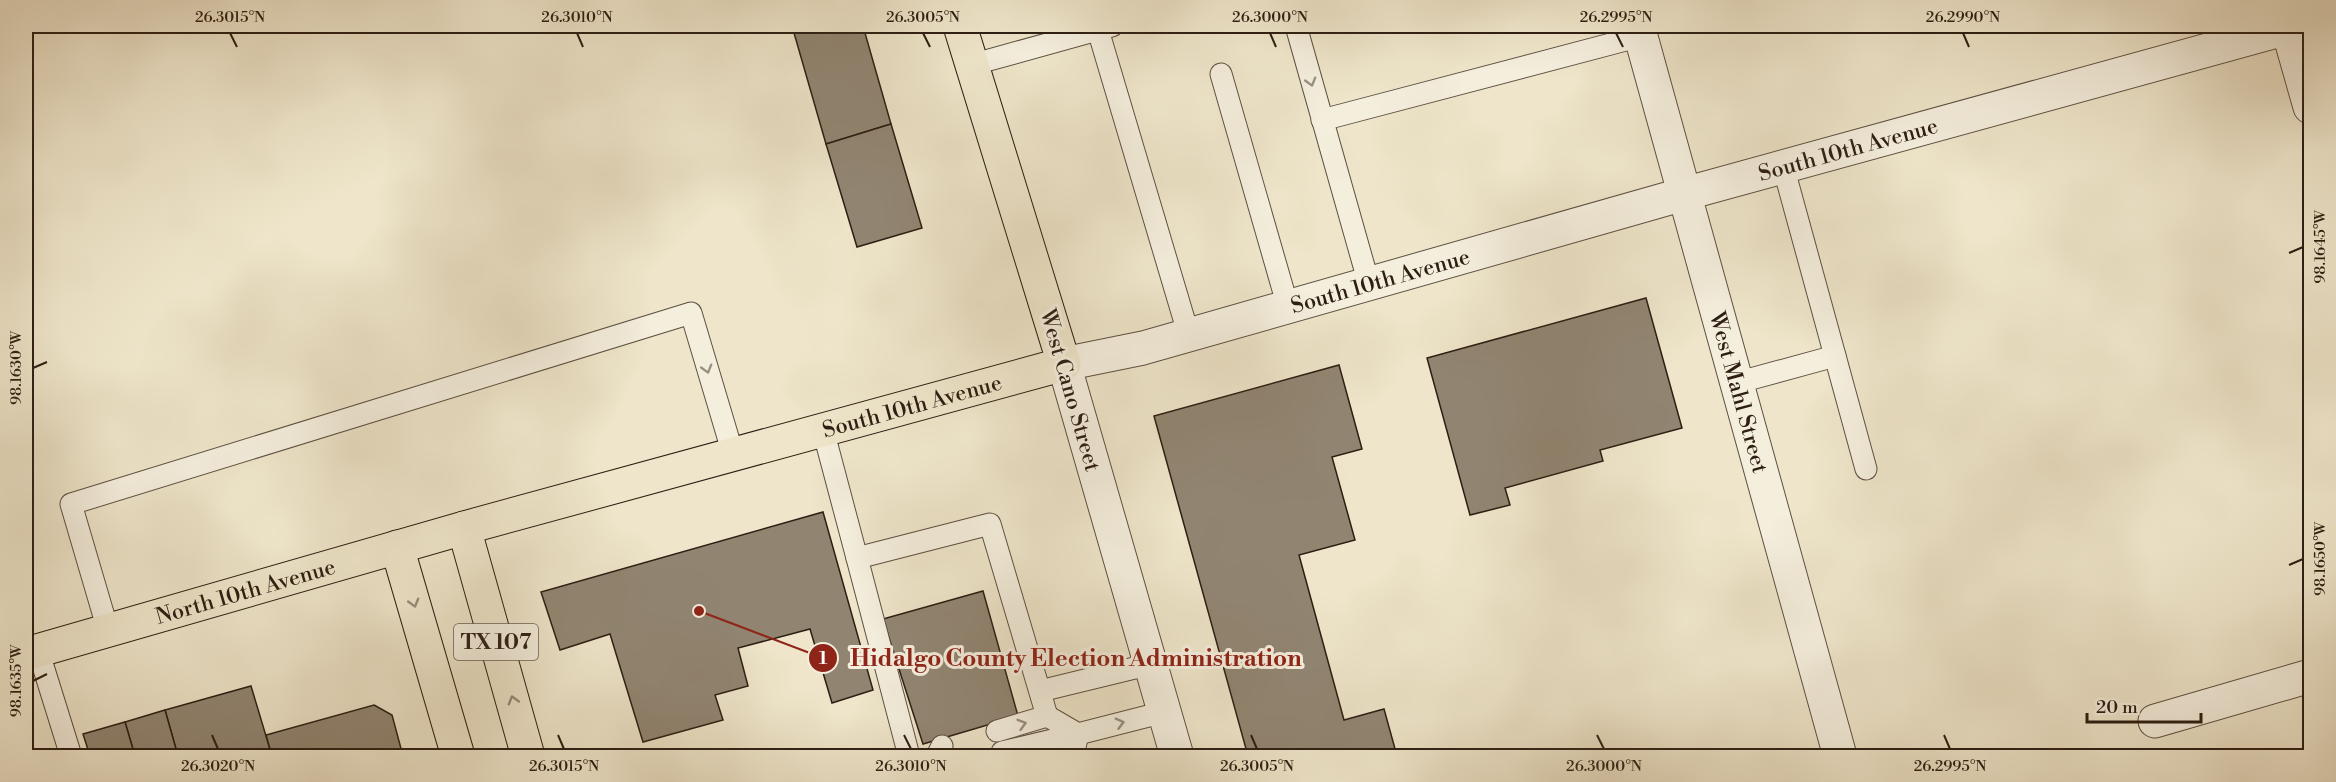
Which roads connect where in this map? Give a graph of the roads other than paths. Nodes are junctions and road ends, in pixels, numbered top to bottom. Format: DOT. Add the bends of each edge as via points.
graph roads {
  1 [pos="960,26"];
  2 [pos="1296,26"];
  3 [pos="2290,26"];
  4 [pos="1105,28"];
  5 [pos="1640,31"];
  6 [pos="971,64"];
  7 [pos="1221,74"];
  8 [pos="2310,107"];
  9 [pos="1322,120"];
  10 [pos="1783,166"];
  11 [pos="1684,194"];
  12 [pos="1369,284"];
  13 [pos="1288,307"];
  14 [pos="1189,336"];
  15 [pos="1835,356"];
  16 [pos="1064,364"];
  17 [pos="1737,383"];
  18 [pos="823,430"];
  19 [pos="733,454"];
  20 [pos="1866,469"];
  21 [pos="464,528"];
  22 [pos="397,547"];
  23 [pos="856,558"];
  24 [pos="108,630"];
  25 [pos="32,652"];
  26 [pos="1150,664"];
  27 [pos="2310,676"];
  28 [pos="1040,692"];
  29 [pos="1164,712"];
  30 [pos="1047,716"];
  31 [pos="2155,721"];
  32 [pos="997,731"];
  33 [pos="1078,734"];
  34 [pos="1002,752"];
  35 [pos="71,756"];
  36 [pos="458,756"];
  37 [pos="528,756"];
  38 [pos="909,756"];
  39 [pos="1073,756"];
  40 [pos="1177,756"];
  41 [pos="1840,756"];
  1 -- 6 [label="main road, West Cano Street"];
  2 -- 9 [label="lane, one-way"];
  3 -- 8 [label="street"];
  3 -- 10 [label="street, South 10th Avenue"];
  4 -- 6 [label="lane"];
  4 -- 14 [label="lane"];
  5 -- 9 [label="lane"];
  5 -- 11 [label="street, West Mahl Street"];
  6 -- 16 [label="main road, West Cano Street"];
  7 -- 13 [label="lane"];
  9 -- 12 [label="lane"];
  10 -- 11 [label="street, South 10th Avenue"];
  10 -- 15 [label="lane"];
  11 -- 12 [label="street, South 10th Avenue"];
  11 -- 17 [label="street, West Mahl Street"];
  12 -- 13 [label="street, South 10th Avenue"];
  13 -- 14 [label="street, South 10th Avenue"];
  14 -- 16 [label="street, South 10th Avenue"];
  15 -- 17 [label="lane"];
  15 -- 20 [label="lane"];
  16 -- 18 [label="main road, South 10th Avenue"];
  16 -- 26 [label="street, West Cano Street"];
  17 -- 41 [label="street, West Mahl Street"];
  18 -- 19 [label="main road, South 10th Avenue"];
  18 -- 23 [label="lane"];
  19 -- 21 [label="main road, South 10th Avenue"];
  24 -- 19 [label="lane, one-way" via="71,504 691,313"];
  21 -- 22 [label="main road, North 10th Avenue"];
  37 -- 21 [label="main road, TX 107, one-way"];
  22 -- 24 [label="main road, North 10th Avenue"];
  22 -- 36 [label="main road, TX 107, one-way"];
  23 -- 28 [label="lane" via="990,524"];
  23 -- 38 [label="lane"];
  24 -- 25 [label="main road, North 10th Avenue"];
  25 -- 35 [label="lane"];
  26 -- 28 [label="lane"];
  26 -- 29 [label="street, West Cano Street"];
  27 -- 31 [label="street"];
  28 -- 30 [label="lane"];
  33 -- 29 [label="lane, one-way"];
  29 -- 40 [label="street, West Cano Street"];
  32 -- 30 [label="lane, one-way"];
  30 -- 33 [label="lane"];
  33 -- 34 [label="lane"];
  33 -- 39 [label="lane"];
}
